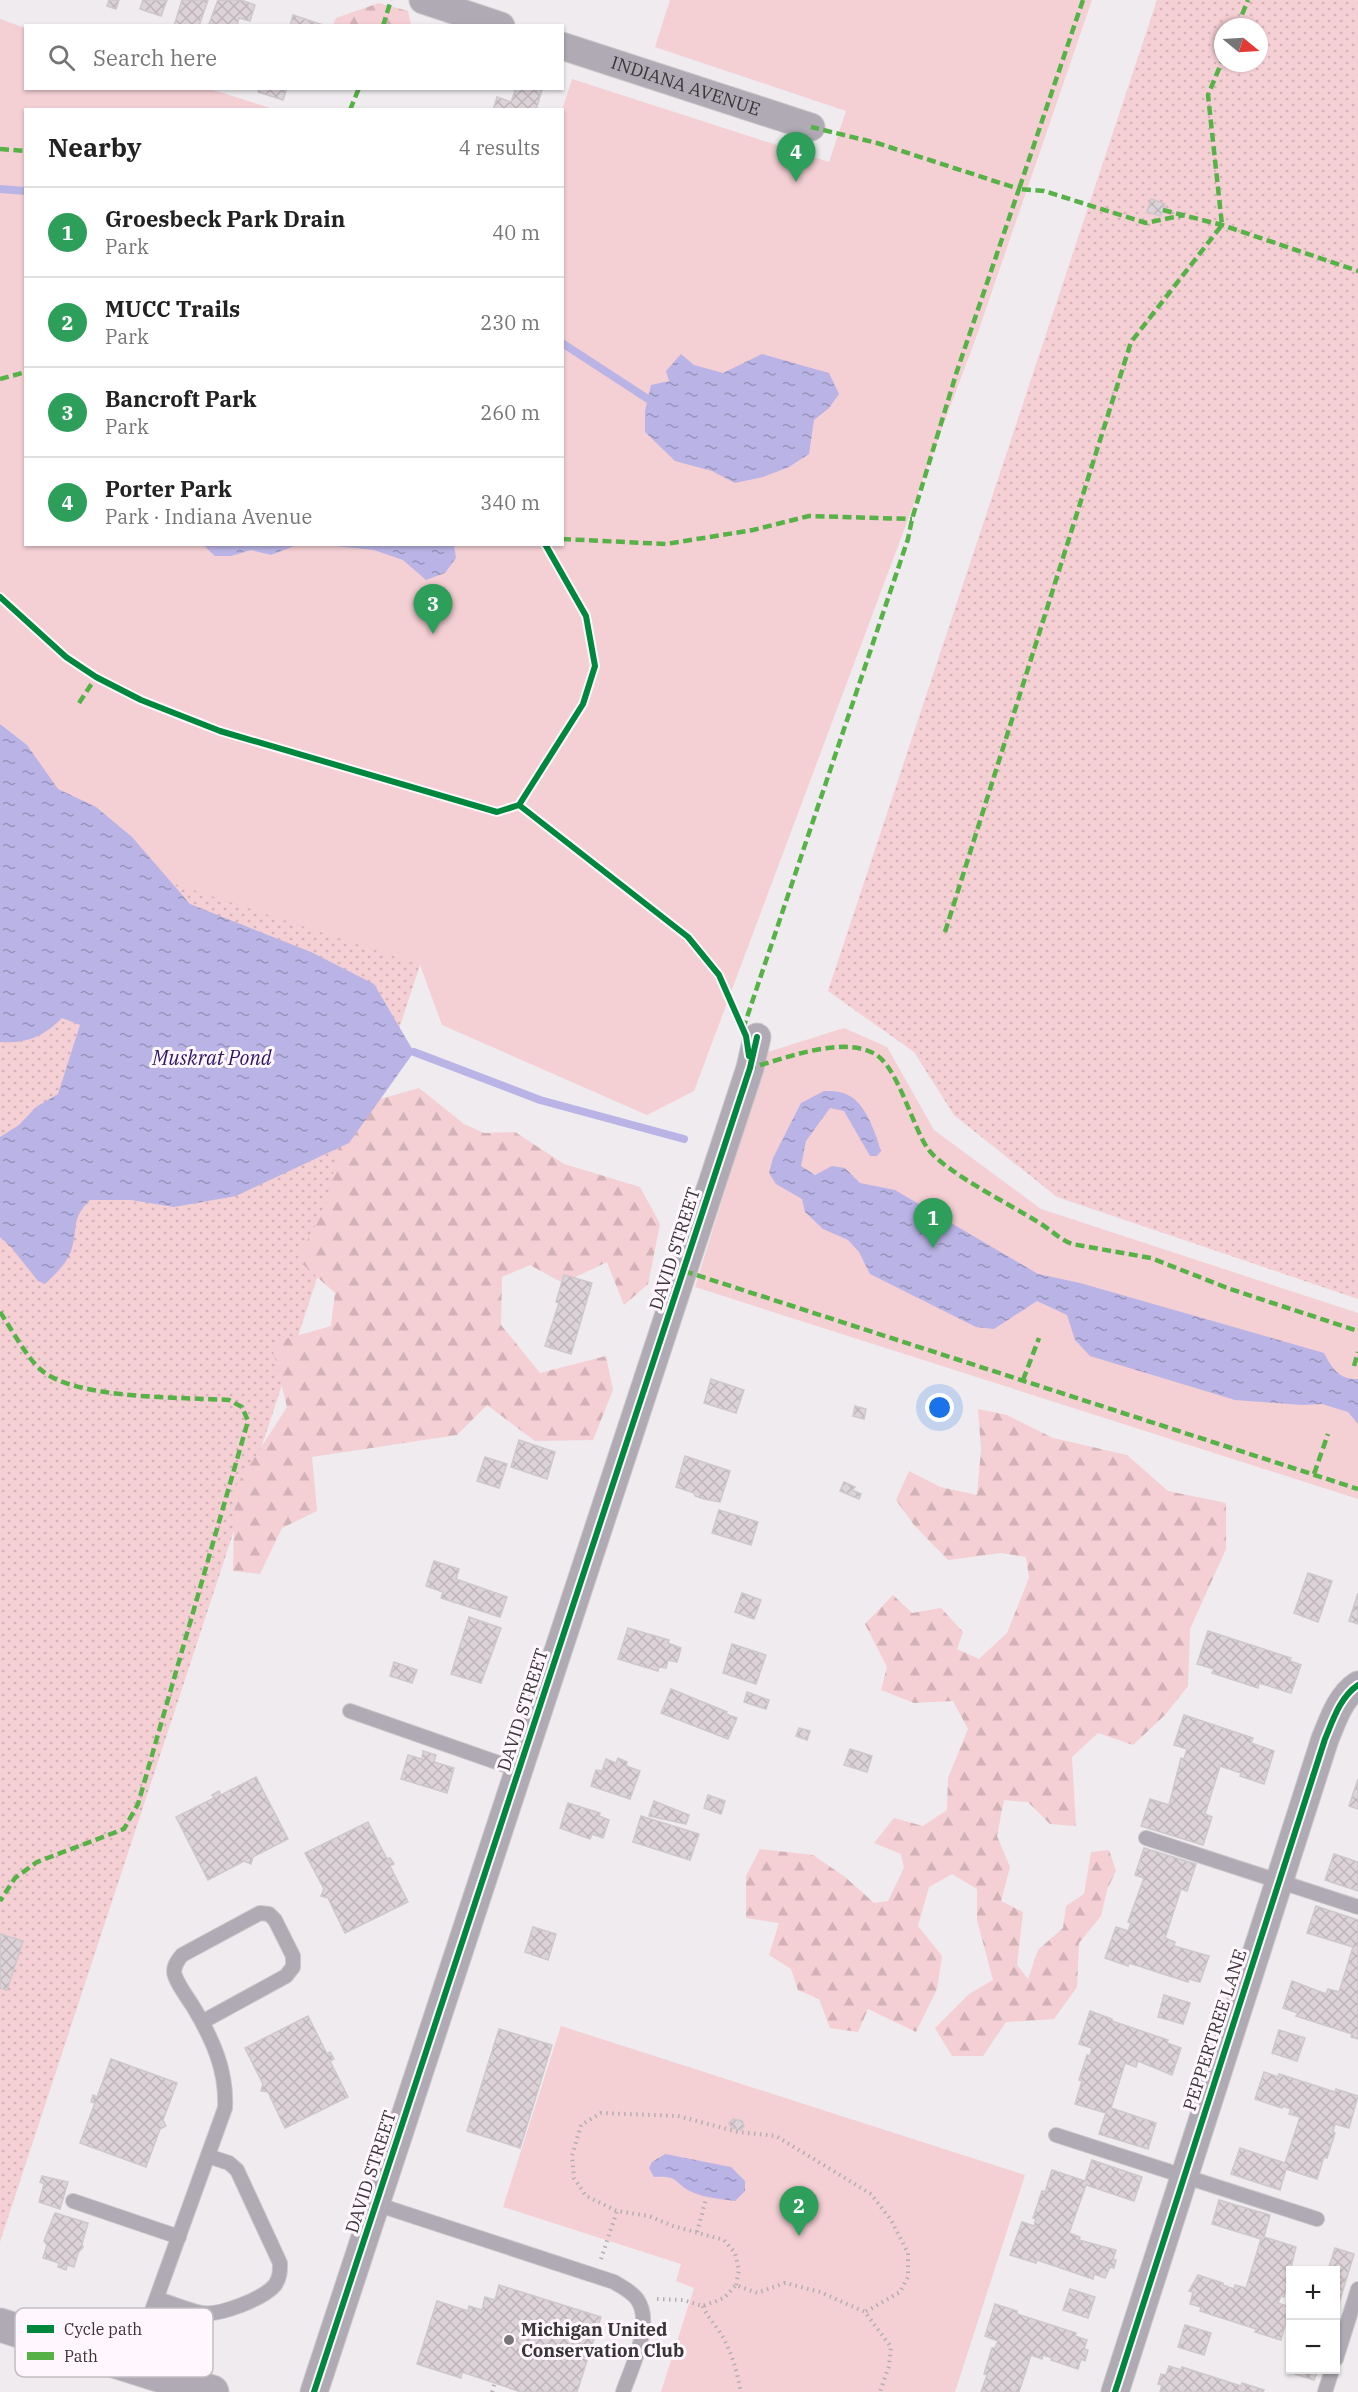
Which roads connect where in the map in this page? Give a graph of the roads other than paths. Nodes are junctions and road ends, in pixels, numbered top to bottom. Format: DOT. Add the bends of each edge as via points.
graph roads {
  1 [pos="423,0"];
  2 [pos="495,24"];
  3 [pos="564,46"];
  4 [pos="811,127"];
  5 [pos="757,1037"];
  6 [pos="1358,1684"];
  7 [pos="350,1711"];
  8 [pos="519,1770"];
  9 [pos="1146,1838"];
  10 [pos="1279,1881"];
  11 [pos="1358,1906"];
  12 [pos="202,2022"];
  13 [pos="1056,2135"];
  14 [pos="208,2156"];
  15 [pos="1184,2176"];
  16 [pos="73,2201"];
  17 [pos="376,2204"];
  18 [pos="1317,2219"];
  19 [pos="179,2237"];
  20 [pos="1358,2289"];
  21 [pos="157,2299"];
  22 [pos="154,2308"];
  23 [pos="186,2308"];
  24 [pos="213,2313"];
  25 [pos="0,2325"];
  26 [pos="15,2330"];
  27 [pos="1340,2344"];
  28 [pos="1331,2374"];
  29 [pos="166,2377"];
  30 [pos="213,2392"];
  31 [pos="314,2392"];
  32 [pos="623,2392"];
  33 [pos="1115,2392"];
  34 [pos="1325,2392"];
  1 -- 2 [label="street"];
  3 -- 4 [label="street, INDIANA AVENUE"];
  5 -- 8 [label="street, DAVID STREET"];
  6 -- 10 [label="street, PEPPERTREE LANE" via="1337,1710"];
  7 -- 8 [label="lane"];
  8 -- 17 [label="street, DAVID STREET"];
  9 -- 10 [label="lane"];
  10 -- 11 [label="lane"];
  10 -- 15 [label="street, PEPPERTREE LANE"];
  12 -- 12 [label="lane" via="174,1974 176,1963 182,1955 260,1913 268,1914 293,1956 293,1967 286,1976"];
  12 -- 14 [label="lane" via="221,2064 226,2089 225,2108"];
  13 -- 15 [label="lane"];
  14 -- 19 [label="lane"];
  14 -- 24 [label="lane" via="237,2170 280,2263 280,2274 265,2293"];
  15 -- 18 [label="lane"];
  15 -- 33 [label="street, PEPPERTREE LANE"];
  16 -- 19 [label="lane"];
  17 -- 31 [label="street, DAVID STREET"];
  17 -- 32 [label="lane" via="614,2282 637,2299 644,2315 643,2329"];
  19 -- 21 [label="lane"];
  20 -- 27 [label="lane"];
  21 -- 22 [label="lane"];
  21 -- 23 [label="lane"];
  25 -- 26 [label="street"];
  28 -- 34 [label="lane"];
  29 -- 30 [label="street"];
}
